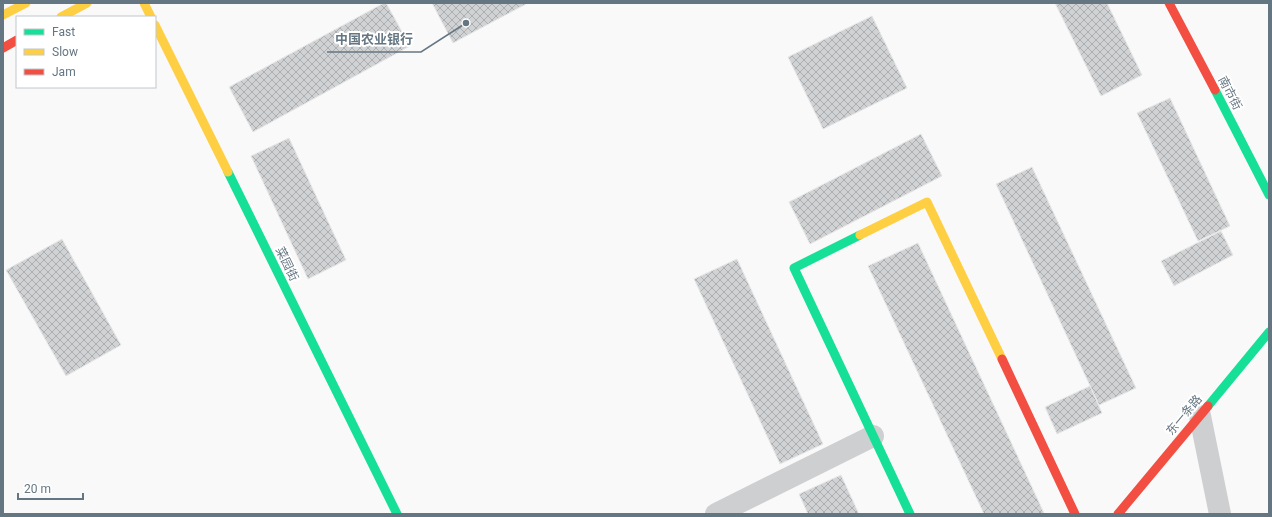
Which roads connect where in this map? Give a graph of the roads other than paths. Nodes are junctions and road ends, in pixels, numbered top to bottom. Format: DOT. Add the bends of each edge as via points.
graph roads {
  1 [pos="26,3"];
  2 [pos="87,3"];
  3 [pos="144,3"];
  4 [pos="1169,3"];
  5 [pos="3,15"];
  6 [pos="63,16"];
  7 [pos="150,16"];
  8 [pos="156,27"];
  9 [pos="16,41"];
  10 [pos="3,48"];
  11 [pos="1269,195"];
  12 [pos="1269,332"];
  13 [pos="1200,416"];
  14 [pos="873,436"];
  15 [pos="397,514"];
  16 [pos="716,514"];
  17 [pos="910,514"];
  18 [pos="1075,514"];
  19 [pos="1118,514"];
  20 [pos="1220,514"];
  1 -- 5 [label="street"];
  2 -- 6 [label="street"];
  3 -- 7 [label="street"];
  4 -- 11 [label="street, 南市街"];
  8 -- 15 [label="street, 菜园街"];
  9 -- 10 [label="street"];
  12 -- 13 [label="street, 东一条路"];
  13 -- 19 [label="street, 东一条路"];
  13 -- 20 [label="street"];
  14 -- 16 [label="street"];
  14 -- 17 [label="street"];
  14 -- 18 [label="street" via="794,268 927,202"];
}
